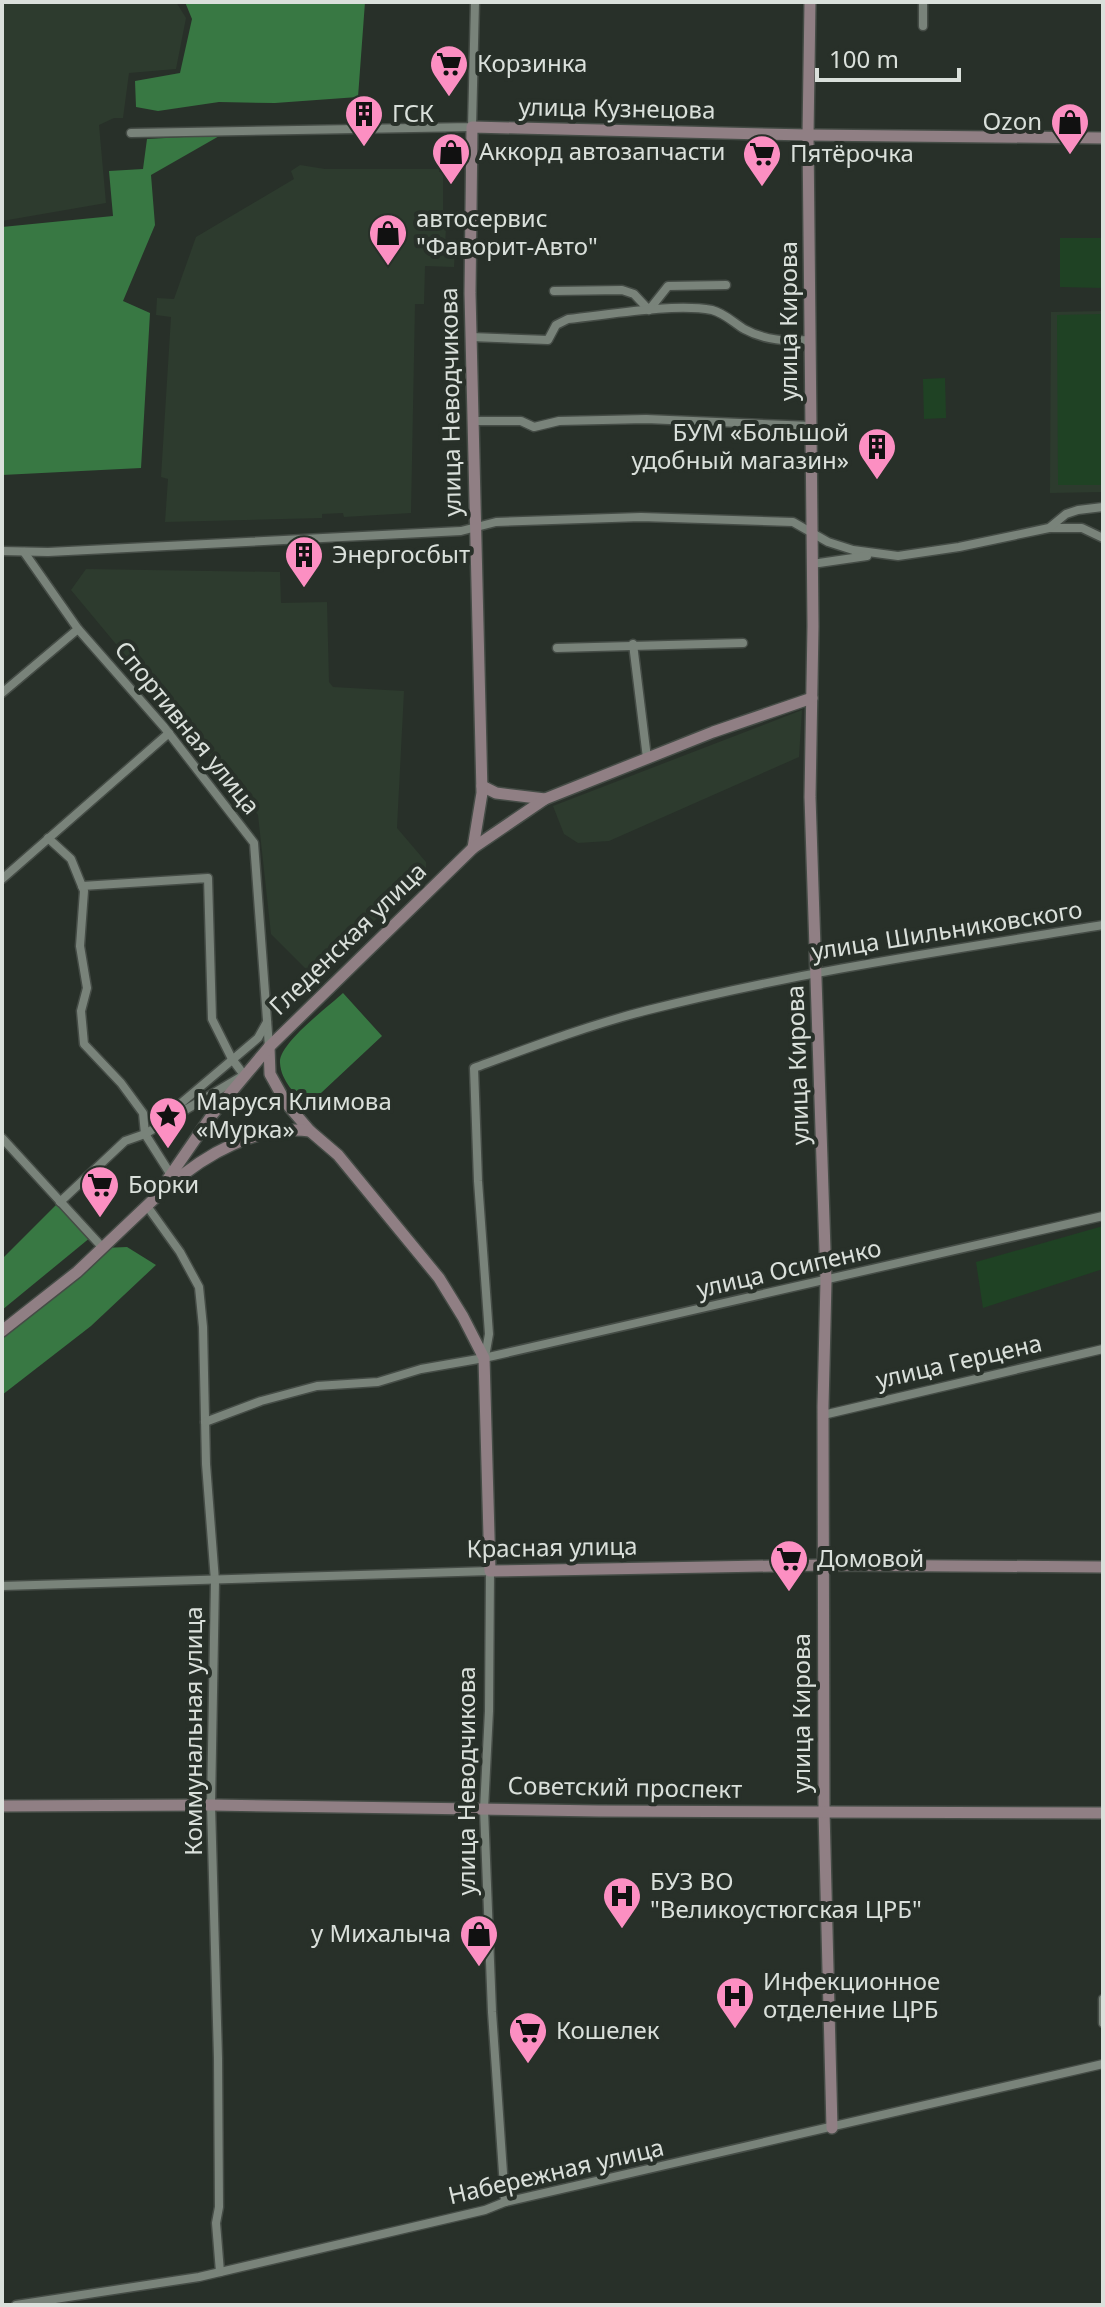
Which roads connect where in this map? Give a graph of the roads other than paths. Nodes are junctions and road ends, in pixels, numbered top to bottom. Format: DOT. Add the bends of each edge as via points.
graph roads {
  1 [pos="475,2"];
  2 [pos="810,2"];
  3 [pos="923,2"];
  4 [pos="923,26"];
  5 [pos="472,127"];
  6 [pos="131,133"];
  7 [pos="808,135"];
  8 [pos="1103,138"];
  9 [pos="726,285"];
  10 [pos="554,291"];
  11 [pos="649,310"];
  12 [pos="471,337"];
  13 [pos="810,340"];
  14 [pos="473,421"];
  15 [pos="812,426"];
  16 [pos="1103,507"];
  17 [pos="476,528"];
  18 [pos="1049,528"];
  19 [pos="812,532"];
  20 [pos="1103,538"];
  21 [pos="2,551"];
  22 [pos="24,552"];
  23 [pos="875,555"];
  24 [pos="812,564"];
  25 [pos="78,629"];
  26 [pos="743,643"];
  27 [pos="633,644"];
  28 [pos="557,648"];
  29 [pos="2,693"];
  30 [pos="812,698"];
  31 [pos="169,733"];
  32 [pos="647,758"];
  33 [pos="482,786"];
  34 [pos="545,799"];
  35 [pos="48,838"];
  36 [pos="473,848"];
  37 [pos="2,879"];
  38 [pos="82,886"];
  39 [pos="1103,925"];
  40 [pos="817,971"];
  41 [pos="268,1019"];
  42 [pos="269,1047"];
  43 [pos="232,1059"];
  44 [pos="474,1068"];
  45 [pos="244,1075"];
  46 [pos="310,1131"];
  47 [pos="145,1134"];
  48 [pos="2,1138"];
  49 [pos="5,1149"];
  50 [pos="171,1175"];
  51 [pos="60,1202"];
  52 [pos="150,1202"];
  53 [pos="1103,1216"];
  54 [pos="103,1248"];
  55 [pos="826,1281"];
  56 [pos="2,1331"];
  57 [pos="1103,1349"];
  58 [pos="484,1358"];
  59 [pos="823,1415"];
  60 [pos="205,1422"];
  61 [pos="825,1565"];
  62 [pos="1103,1567"];
  63 [pos="490,1571"];
  64 [pos="215,1581"];
  65 [pos="2,1586"];
  66 [pos="211,1805"];
  67 [pos="2,1806"];
  68 [pos="484,1809"];
  69 [pos="824,1811"];
  70 [pos="1103,1813"];
  71 [pos="1103,1999"];
  72 [pos="1103,2023"];
  73 [pos="1103,2064"];
  74 [pos="832,2128"];
  75 [pos="505,2202"];
  76 [pos="220,2272"];
  77 [pos="16,2305"];
  1 -- 5 [label="street, улица Неводчикова"];
  2 -- 7 [label="main road, улица Кирова"];
  3 -- 4 [label="street"];
  5 -- 6 [label="street, улица Кузнецова"];
  5 -- 7 [label="main road, улица Кузнецова"];
  5 -- 12 [label="main road, улица Неводчикова"];
  7 -- 8 [label="main road, улица Кузнецова"];
  7 -- 13 [label="main road, улица Кирова"];
  9 -- 11 [label="street" via="668,286"];
  10 -- 11 [label="street" via="622,290"];
  11 -- 12 [label="street" via="562,321 548,340"];
  11 -- 13 [label="street" via="713,310 762,338"];
  12 -- 14 [label="main road, улица Неводчикова"];
  13 -- 15 [label="main road, улица Кирова"];
  14 -- 15 [label="street" via="521,421 534,427 559,421 646,419"];
  14 -- 17 [label="main road, улица Неводчикова"];
  15 -- 19 [label="main road, улица Кирова"];
  16 -- 18 [label="street" via="1066,514"];
  17 -- 19 [label="street" via="496,522 641,517 793,522"];
  17 -- 22 [label="street"];
  17 -- 33 [label="main road, улица Неводчикова"];
  18 -- 20 [label="street" via="1082,528"];
  18 -- 23 [label="street" via="932,551"];
  19 -- 23 [label="street"];
  19 -- 24 [label="main road, улица Кирова"];
  21 -- 22 [label="street"];
  22 -- 25 [label="street, Спортивная улица"];
  23 -- 24 [label="street"];
  24 -- 30 [label="main road, улица Кирова"];
  25 -- 29 [label="street"];
  25 -- 31 [label="street, Спортивная улица"];
  26 -- 27 [label="street"];
  27 -- 28 [label="street"];
  27 -- 32 [label="street"];
  30 -- 32 [label="main road, Гледенская улица"];
  30 -- 40 [label="main road, улица Кирова"];
  31 -- 35 [label="street"];
  31 -- 41 [label="street, Спортивная улица" via="254,843"];
  32 -- 34 [label="main road, Гледенская улица"];
  33 -- 34 [label="main road" via="496,793"];
  33 -- 36 [label="main road, улица Неводчикова"];
  34 -- 36 [label="main road, Гледенская улица"];
  35 -- 37 [label="street"];
  35 -- 38 [label="street" via="71,859"];
  36 -- 42 [label="main road, Гледенская улица"];
  38 -- 43 [label="street" via="208,878 212,1019"];
  38 -- 47 [label="street" via="84,1044 143,1113"];
  39 -- 40 [label="street, улица Шильниковского"];
  40 -- 44 [label="street, улица Шильниковского" via="646,1011"];
  40 -- 55 [label="main road, улица Кирова"];
  41 -- 42 [label="street, Спортивная улица"];
  41 -- 43 [label="street" via="258,1038"];
  42 -- 45 [label="main road, Гледенская улица"];
  42 -- 46 [label="main road, улица Неводчикова" via="267,1061 275,1086"];
  43 -- 45 [label="street"];
  43 -- 47 [label="street"];
  44 -- 58 [label="street, улица Неводчикова" via="489,1334"];
  45 -- 47 [label="street"];
  45 -- 50 [label="main road, Гледенская улица"];
  46 -- 52 [label="main road" via="280,1130 229,1147"];
  46 -- 58 [label="main road, улица Неводчикова" via="338,1155 439,1278"];
  47 -- 50 [label="street"];
  47 -- 51 [label="street" via="125,1141"];
  48 -- 49 [label="street"];
  49 -- 51 [label="street"];
  50 -- 52 [label="main road, Гледенская улица"];
  51 -- 54 [label="street"];
  52 -- 54 [label="main road, Гледенская улица"];
  52 -- 60 [label="street, Коммунальная улица" via="199,1287"];
  53 -- 55 [label="street, улица Осипенко"];
  54 -- 56 [label="main road, Гледенская улица"];
  55 -- 58 [label="street, улица Осипенко"];
  55 -- 59 [label="main road, улица Кирова"];
  57 -- 59 [label="street, улица Герцена"];
  58 -- 60 [label="street, улица Осипенко" via="378,1382 317,1386"];
  58 -- 63 [label="main road, улица Неводчикова"];
  59 -- 61 [label="main road, улица Кирова"];
  60 -- 64 [label="street, Коммунальная улица"];
  61 -- 62 [label="main road, Красная улица"];
  61 -- 63 [label="main road, Красная улица"];
  61 -- 69 [label="main road, улица Кирова"];
  63 -- 64 [label="street, Красная улица"];
  63 -- 68 [label="street, улица Неводчикова"];
  64 -- 65 [label="street, Красная улица"];
  64 -- 66 [label="street, Коммунальная улица"];
  66 -- 67 [label="main road, Советский проспект"];
  66 -- 68 [label="main road, Советский проспект"];
  66 -- 76 [label="street, Коммунальная улица"];
  68 -- 69 [label="main road, Советский проспект"];
  68 -- 75 [label="street, улица Неводчикова"];
  69 -- 70 [label="main road, Советский проспект"];
  69 -- 74 [label="main road, улица Кирова"];
  71 -- 72 [label="street"];
  73 -- 74 [label="street, Набережная улица"];
  74 -- 75 [label="street, Набережная улица"];
  75 -- 76 [label="street, Набережная улица"];
  76 -- 77 [label="street, Набережная улица"];
}
